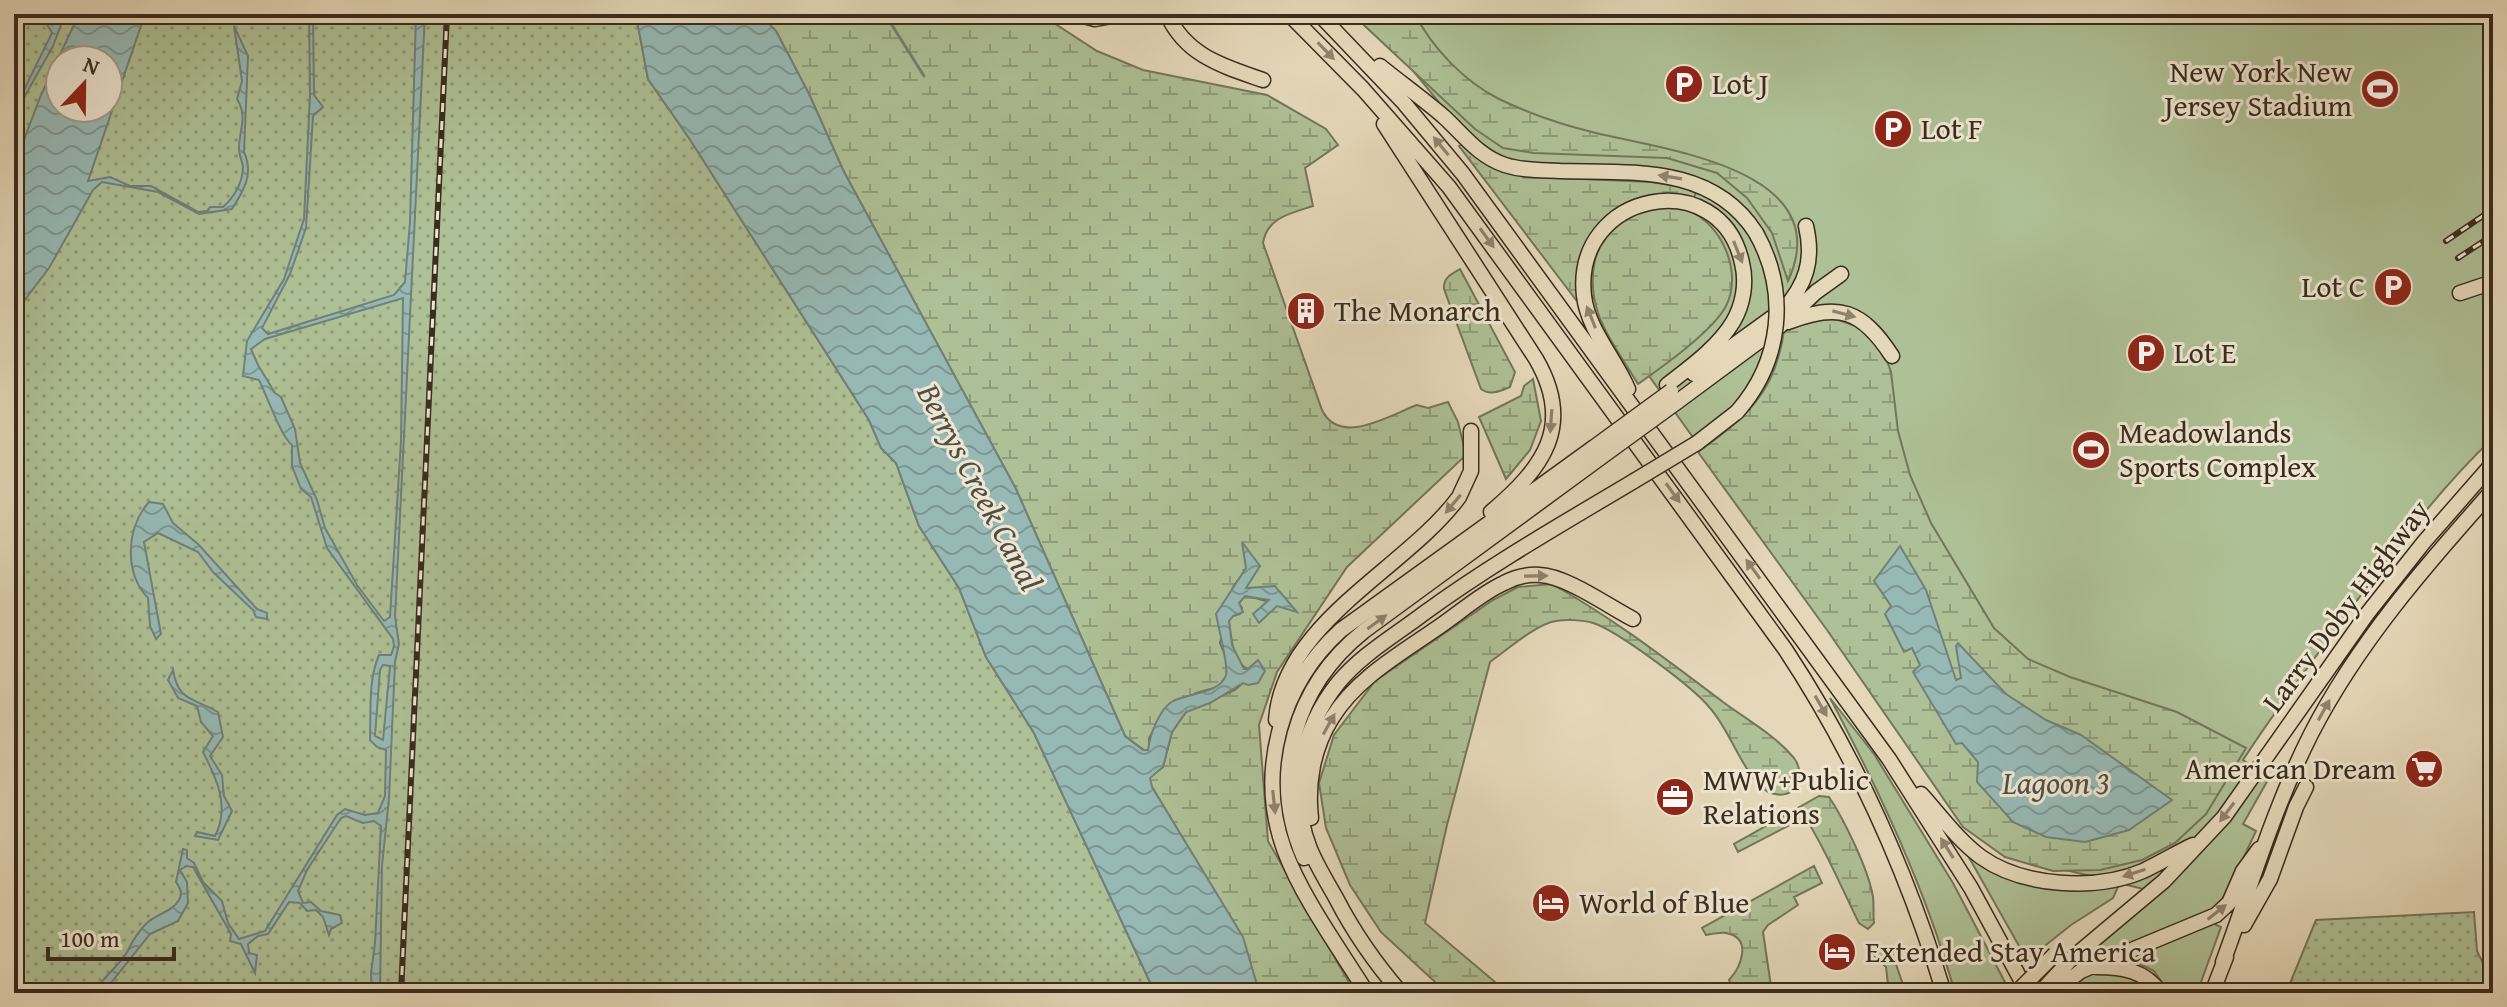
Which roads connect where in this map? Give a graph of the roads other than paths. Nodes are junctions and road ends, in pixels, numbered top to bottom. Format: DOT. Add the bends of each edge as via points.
graph roads {
  1 [pos="1076,14"];
  2 [pos="1123,14"];
  3 [pos="1167,14"];
  4 [pos="1289,14"];
  5 [pos="1319,14"];
  6 [pos="1335,30"];
  7 [pos="1263,80"];
  8 [pos="1363,89"];
  9 [pos="1806,226"];
  10 [pos="1841,274"];
  11 [pos="2493,282"];
  12 [pos="2460,293"];
  13 [pos="1782,318"];
  14 [pos="1892,356"];
  15 [pos="1672,393"];
  16 [pos="1633,416"];
  17 [pos="1471,431"];
  18 [pos="1597,453"];
  19 [pos="2493,463"];
  20 [pos="2493,490"];
  21 [pos="1534,491"];
  22 [pos="1489,526"];
  23 [pos="1633,619"];
  24 [pos="1274,755"];
  25 [pos="1889,759"];
  26 [pos="2306,787"];
  27 [pos="2270,832"];
  28 [pos="2204,839"];
  29 [pos="2114,922"];
  30 [pos="1353,931"];
  31 [pos="2223,962"];
  32 [pos="2092,967"];
  33 [pos="2060,982"];
  34 [pos="1367,993"];
  35 [pos="1401,993"];
  36 [pos="1944,993"];
  37 [pos="2016,993"];
  38 [pos="2028,993"];
  39 [pos="2040,993"];
  40 [pos="2161,993"];
  41 [pos="2212,993"];
  1 -- 2 [label="highway" via="1103,19"];
  3 -- 7 [label="highway" via="1180,37 1197,52"];
  4 -- 8 [label="highway, one-way"];
  5 -- 6 [label="highway"];
  16 -- 6 [label="highway, one-way" via="1463,174"];
  30 -- 6 [label="highway, one-way, bridge" via="1310,850 1302,819 1304,751 1332,690 1362,659 1454,592 1697,443 1737,412 1763,373 1777,319 1772,271 1756,233 1713,191 1650,174 1531,170 1498,162"];
  8 -- 21 [label="highway, one-way" via="1543,373 1552,404 1551,433"];
  8 -- 36 [label="highway, one-way" via="1440,175 1802,674 1888,837"];
  9 -- 13 [label="highway" via="1809,265"];
  10 -- 13 [label="highway"];
  11 -- 12 [label="highway"];
  13 -- 14 [label="highway, one-way" via="1844,313 1868,325"];
  13 -- 15 [label="highway"];
  15 -- 16 [label="highway, bridge"];
  16 -- 15 [label="highway, one-way" via="1619,366 1590,317 1584,273 1592,245 1610,221 1638,204 1664,200 1698,208 1719,222 1738,250 1744,281 1731,325"];
  15 -- 18 [label="highway, bridge"];
  16 -- 18 [label="highway, bridge"];
  25 -- 16 [label="highway, one-way"];
  17 -- 24 [label="highway, one-way" via="1471,471 1459,497 1322,627 1299,658 1277,703"];
  18 -- 21 [label="highway"];
  19 -- 28 [label="highway, Larry Doby Highway, one-way" via="2385,590"];
  27 -- 20 [label="highway, Larry Doby Highway, one-way" via="2305,747 2342,680"];
  21 -- 22 [label="highway"];
  21 -- 22 [label="highway"];
  22 -- 24 [label="highway" via="1348,624 1315,657 1287,705"];
  30 -- 22 [label="highway, one-way" via="1314,877 1295,834 1287,777 1297,724 1316,682 1345,647"];
  30 -- 23 [label="highway, one-way" via="1319,849 1310,799 1319,743 1345,700 1382,668 1515,578 1557,578"];
  24 -- 34 [label="highway, one-way" via="1273,802 1284,849"];
  28 -- 25 [label="highway, one-way" via="2121,877 2078,882 2017,874 1990,863 1967,845"];
  38 -- 25 [label="highway, one-way" via="1971,888"];
  26 -- 31 [label="highway" via="2270,879"];
  27 -- 31 [label="highway, Larry Doby Highway"];
  32 -- 27 [label="highway, one-way" via="2221,911"];
  28 -- 29 [label="highway, Larry Doby Highway"];
  29 -- 33 [label="highway"];
  29 -- 37 [label="highway, bridge" via="2055,954"];
  30 -- 35 [label="highway"];
  31 -- 41 [label="highway"];
  32 -- 33 [label="highway"];
  32 -- 40 [label="highway" via="2132,970"];
  33 -- 39 [label="highway"];
}
